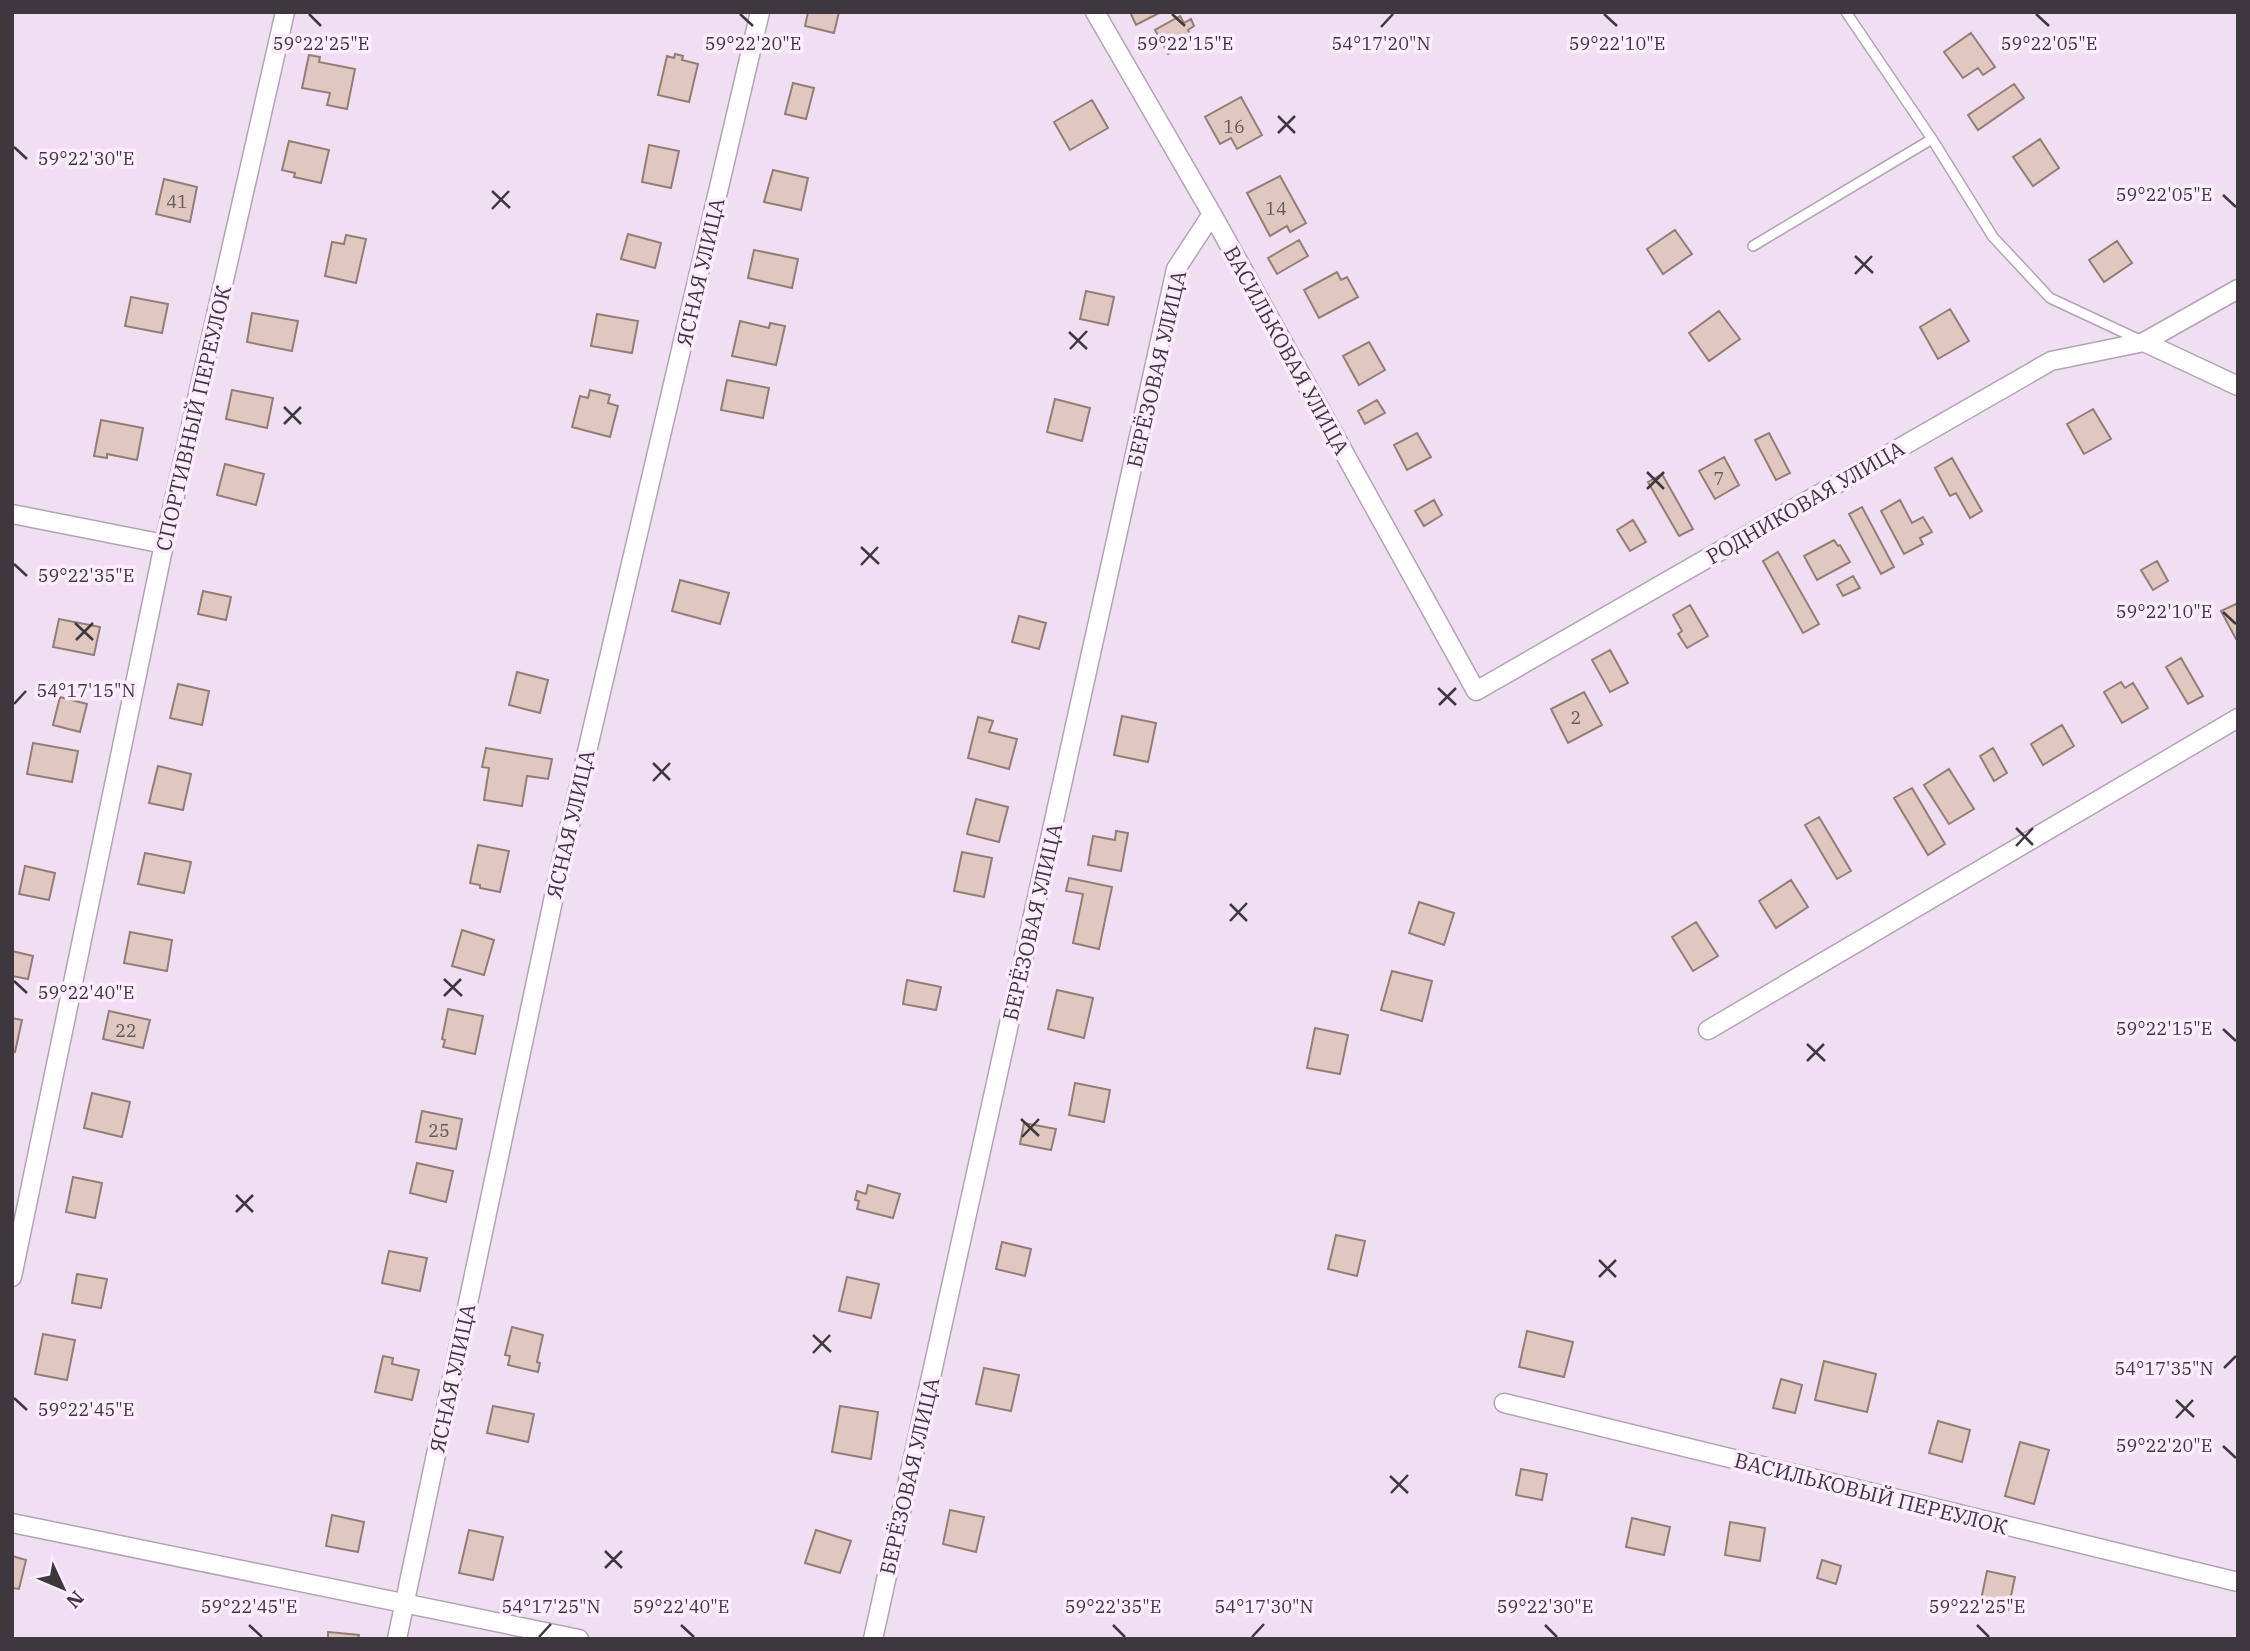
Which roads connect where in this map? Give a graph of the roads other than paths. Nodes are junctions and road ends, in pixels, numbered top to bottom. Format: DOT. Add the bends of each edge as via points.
graph roads {
  1 [pos="285,12"];
  2 [pos="760,12"];
  3 [pos="1095,12"];
  4 [pos="1846,12"];
  5 [pos="1932,139"];
  6 [pos="1212,214"];
  7 [pos="1753,246"];
  8 [pos="2238,289"];
  9 [pos="2144,342"];
  10 [pos="2238,386"];
  11 [pos="12,514"];
  12 [pos="164,544"];
  13 [pos="1476,691"];
  14 [pos="2238,718"];
  15 [pos="1708,1030"];
  16 [pos="12,1277"];
  17 [pos="1504,1404"];
  18 [pos="12,1523"];
  19 [pos="2238,1582"];
  20 [pos="405,1602"];
  21 [pos="397,1639"];
  22 [pos="579,1639"];
  23 [pos="873,1639"];
  1 -- 12 [label="street, СПОРТИВНЫЙ ПЕРЕУЛОК"];
  2 -- 20 [label="street, ЯСНАЯ УЛИЦА" via="561,863"];
  3 -- 6 [label="street, ВАСИЛЬКОВАЯ УЛИЦА"];
  4 -- 5 [label="lane"];
  5 -- 7 [label="lane"];
  5 -- 9 [label="lane" via="1993,237 2050,298"];
  6 -- 13 [label="street, ВАСИЛЬКОВАЯ УЛИЦА"];
  6 -- 23 [label="street, БЕРЁЗОВАЯ УЛИЦА" via="1176,269"];
  8 -- 9 [label="street, РОДНИКОВАЯ УЛИЦА"];
  9 -- 10 [label="street"];
  9 -- 13 [label="street, РОДНИКОВАЯ УЛИЦА" via="2052,361"];
  11 -- 12 [label="street"];
  12 -- 16 [label="street, СПОРТИВНЫЙ ПЕРЕУЛОК"];
  14 -- 15 [label="street"];
  17 -- 19 [label="street, ВАСИЛЬКОВЫЙ ПЕРЕУЛОК"];
  18 -- 20 [label="street"];
  20 -- 21 [label="street, ЯСНАЯ УЛИЦА"];
  20 -- 22 [label="street"];
}
